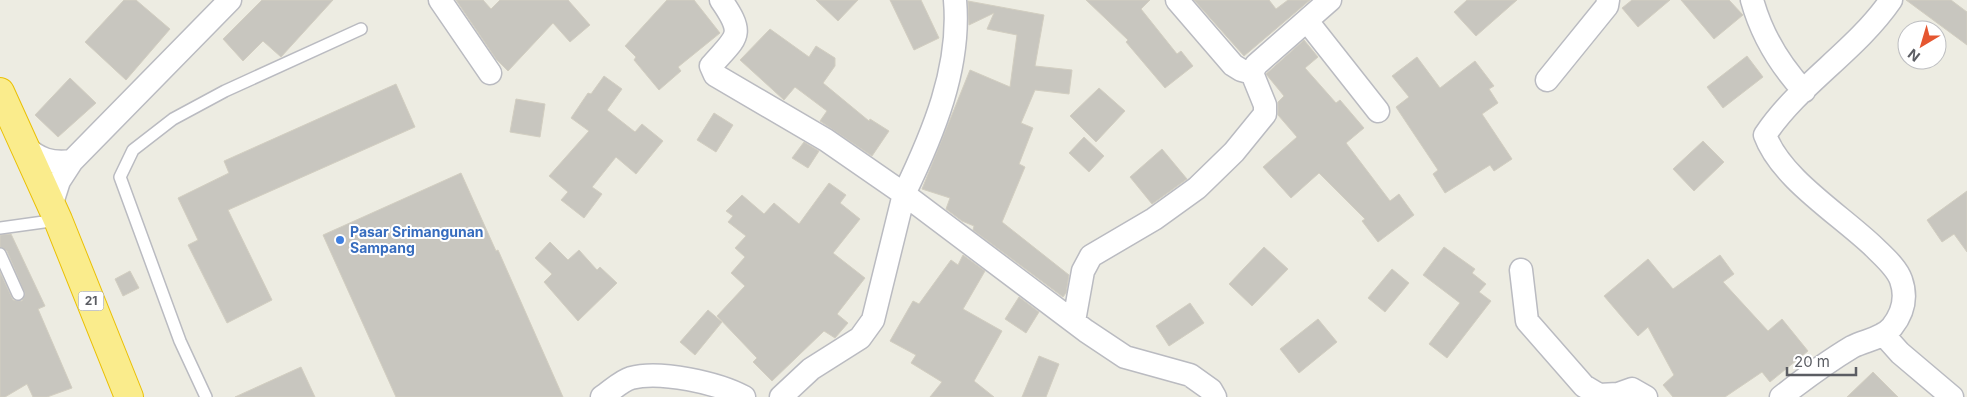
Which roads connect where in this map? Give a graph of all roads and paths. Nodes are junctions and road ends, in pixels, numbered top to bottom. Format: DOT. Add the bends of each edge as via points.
graph roads {
  1 [pos="230,0"];
  2 [pos="440,0"];
  3 [pos="721,0"];
  4 [pos="955,0"];
  5 [pos="1177,0"];
  6 [pos="1330,0"];
  7 [pos="1608,0"];
  8 [pos="1752,0"];
  9 [pos="1891,0"];
  10 [pos="1307,20"];
  11 [pos="361,29"];
  12 [pos="490,73"];
  13 [pos="1252,73"];
  14 [pos="1547,80"];
  15 [pos="1804,91"];
  16 [pos="0,92"];
  17 [pos="1378,111"];
  18 [pos="6,122"];
  19 [pos="24,146"];
  20 [pos="72,161"];
  21 [pos="904,194"];
  22 [pos="55,213"];
  23 [pos="0,228"];
  24 [pos="0,254"];
  25 [pos="1522,270"];
  26 [pos="18,294"];
  27 [pos="1074,321"];
  28 [pos="1883,334"];
  29 [pos="129,397"];
  30 [pos="206,397"];
  31 [pos="602,397"];
  32 [pos="744,397"];
  33 [pos="780,397"];
  34 [pos="1215,397"];
  35 [pos="1646,397"];
  36 [pos="1781,397"];
  37 [pos="1952,397"];
  1 -- 20 [label="street"];
  2 -- 12 [label="street"];
  3 -- 21 [label="street" via="737,25 736,37 711,66 715,75 826,140"];
  4 -- 21 [label="street" via="957,27 947,90 925,151"];
  5 -- 13 [label="street" via="1234,65"];
  6 -- 10 [label="street"];
  7 -- 14 [label="street" via="1607,6"];
  8 -- 15 [label="street" via="1770,48"];
  9 -- 15 [label="street" via="1846,52"];
  10 -- 13 [label="street" via="1256,65"];
  10 -- 17 [label="street"];
  11 -- 30 [label="lane" via="225,91 173,119 133,150 120,177 180,340"];
  13 -- 27 [label="street" via="1265,105 1265,114 1234,152 1197,188 1154,219 1090,256 1083,271"];
  15 -- 28 [label="street" via="1776,118 1765,135 1771,151 1790,174 1864,238 1901,280 1905,301 1891,328"];
  16 -- 18 [label="highway, 21"];
  18 -- 19 [label="highway, 21"];
  19 -- 20 [label="street" via="37,157 50,162"];
  19 -- 22 [label="highway, 21"];
  20 -- 22 [label="street" via="59,181"];
  21 -- 27 [label="street"];
  21 -- 33 [label="street" via="873,320 860,338 811,369"];
  22 -- 23 [label="lane"];
  22 -- 29 [label="highway, 21"];
  24 -- 26 [label="lane"];
  25 -- 35 [label="street" via="1528,321 1584,386 1599,395 1632,389"];
  27 -- 34 [label="street" via="1125,357 1190,375 1211,390"];
  28 -- 36 [label="street" via="1825,364"];
  28 -- 37 [label="street" via="1900,353"];
  31 -- 32 [label="street" via="630,378 654,376 680,378"];
}
